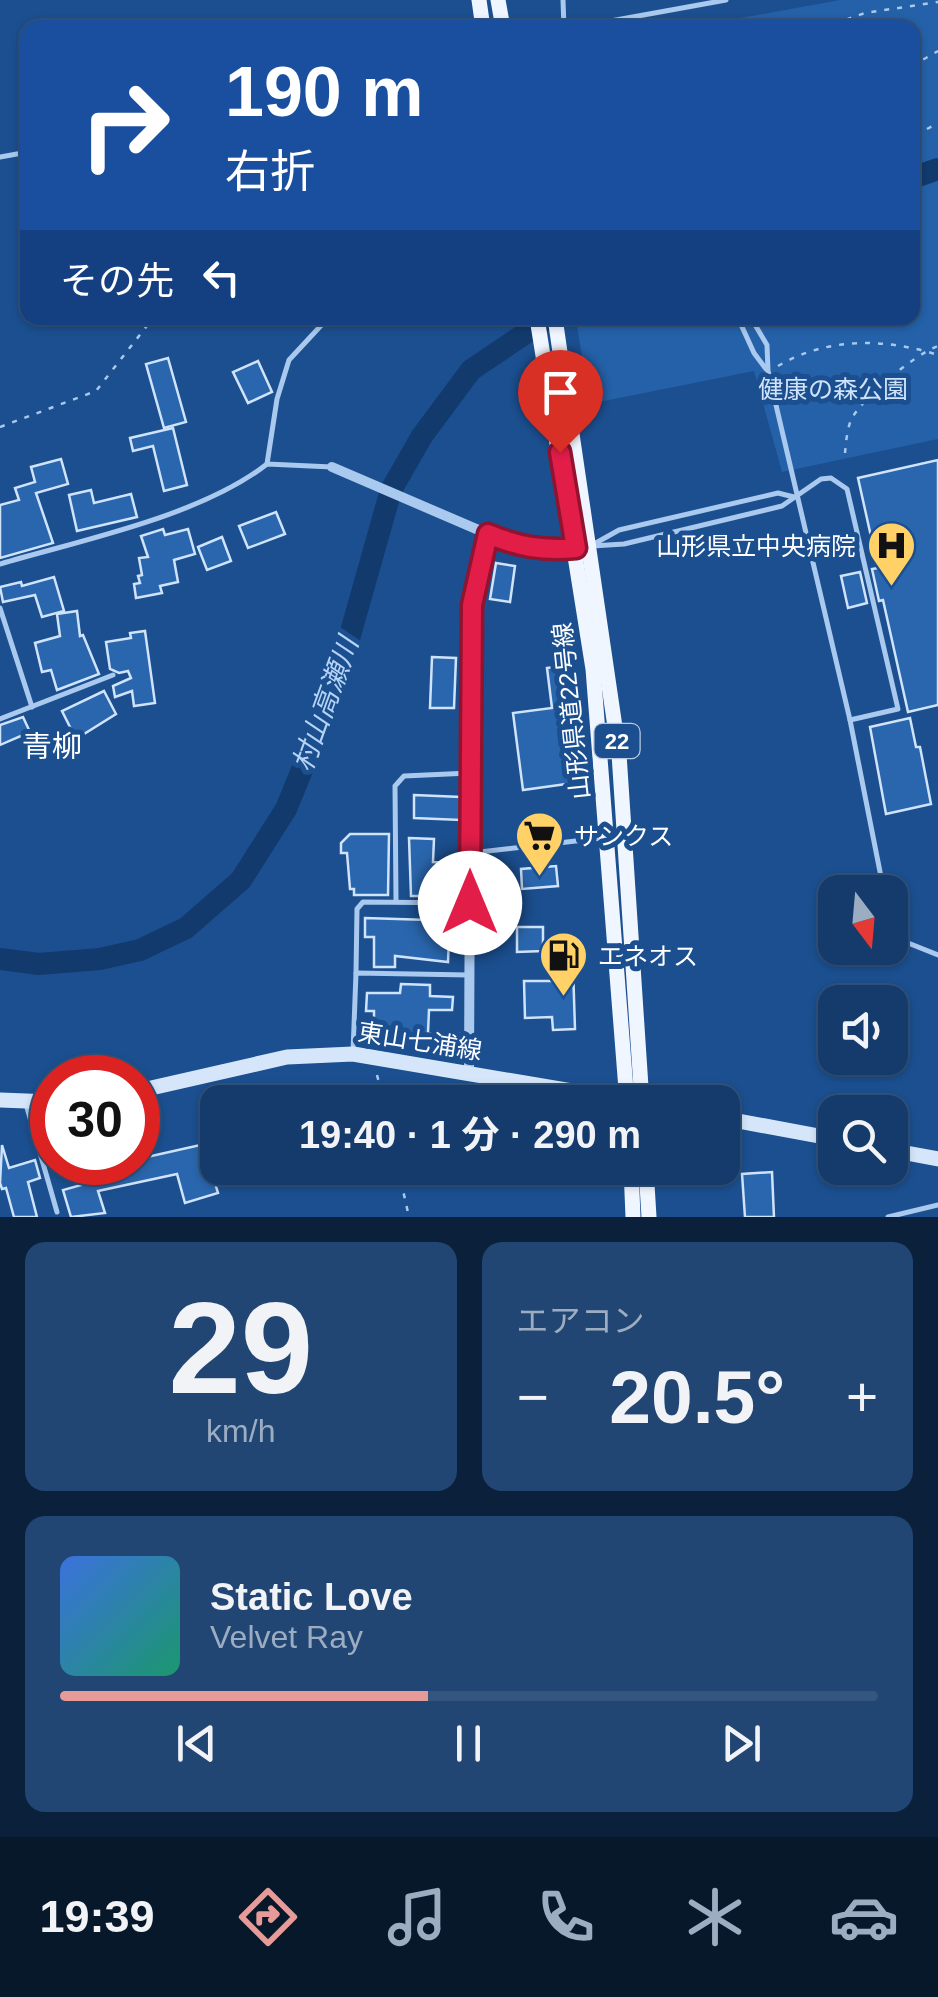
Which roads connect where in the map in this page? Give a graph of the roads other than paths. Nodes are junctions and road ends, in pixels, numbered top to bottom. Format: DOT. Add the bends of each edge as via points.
graph roads {
  1 [pos="726,0"];
  2 [pos="616,20"];
  3 [pos="322,325"];
  4 [pos="539,325"];
  5 [pos="555,325"];
  6 [pos="741,325"];
  7 [pos="756,325"];
  8 [pos="768,371"];
  9 [pos="558,384"];
  10 [pos="267,464"];
  11 [pos="332,468"];
  12 [pos="797,497"];
  13 [pos="488,534"];
  14 [pos="583,547"];
  15 [pos="0,564"];
  16 [pos="0,608"];
  17 [pos="113,675"];
  18 [pos="32,708"];
  19 [pos="0,719"];
  20 [pos="850,720"];
  21 [pos="470,773"];
  22 [pos="608,838"];
  23 [pos="470,853"];
  24 [pos="881,875"];
  25 [pos="396,901"];
  26 [pos="470,903"];
  27 [pos="908,943"];
  28 [pos="938,955"];
  29 [pos="356,973"];
  30 [pos="469,975"];
  31 [pos="353,1054"];
  32 [pos="470,1073"];
  33 [pos="537,1085"];
  34 [pos="631,1085"];
  35 [pos="632,1085"];
  36 [pos="160,1086"];
  37 [pos="0,1100"];
  38 [pos="26,1103"];
  39 [pos="30,1103"];
  40 [pos="740,1122"];
  41 [pos="818,1137"];
  42 [pos="908,1153"];
  43 [pos="938,1159"];
  44 [pos="632,1185"];
  45 [pos="647,1185"];
  46 [pos="938,1205"];
  47 [pos="56,1212"];
  48 [pos="633,1217"];
  49 [pos="649,1217"];
  50 [pos="888,1217"];
  1 -- 2 [label="lane"];
  3 -- 10 [label="lane" via="289,360"];
  4 -- 9 [label="main road, 山形県道22号線 / 22"];
  5 -- 9 [label="main road, 山形県道22号線 / 22"];
  6 -- 8 [label="lane"];
  7 -- 8 [label="lane" via="767,345"];
  8 -- 12 [label="lane"];
  9 -- 14 [label="main road, 山形県道22号線 / 22"];
  10 -- 11 [label="lane"];
  10 -- 15 [label="lane" via="200,500"];
  11 -- 13 [label="street"];
  12 -- 14 [label="lane" via="624,544"];
  12 -- 14 [label="lane" via="778,492 620,530"];
  12 -- 20 [label="lane"];
  12 -- 20 [label="lane" via="821,479 847,489 898,708"];
  13 -- 14 [label="street" via="543,551"];
  13 -- 21 [label="street" via="472,605"];
  14 -- 22 [label="main road, 山形県道22号線 / 22"];
  14 -- 35 [label="main road, 山形県道22号線 / 22" via="619,754"];
  16 -- 18 [label="lane"];
  17 -- 18 [label="lane"];
  18 -- 19 [label="lane"];
  20 -- 24 [label="lane"];
  21 -- 23 [label="street"];
  21 -- 25 [label="lane" via="404,776 395,786"];
  22 -- 23 [label="lane"];
  22 -- 34 [label="main road, 山形県道22号線 / 22"];
  23 -- 26 [label="street"];
  25 -- 26 [label="lane"];
  25 -- 29 [label="lane" via="362,902 357,910"];
  26 -- 30 [label="street"];
  27 -- 28 [label="lane"];
  29 -- 30 [label="lane"];
  29 -- 31 [label="lane"];
  30 -- 32 [label="street"];
  31 -- 32 [label="main road, 東山七浦線"];
  31 -- 36 [label="main road, 東山七浦線" via="286,1058"];
  32 -- 33 [label="main road, 東山七浦線"];
  37 -- 38 [label="main road"];
  38 -- 39 [label="main road"];
  38 -- 47 [label="lane"];
  40 -- 41 [label="main road"];
  42 -- 43 [label="main road"];
  44 -- 48 [label="main road"];
  45 -- 49 [label="main road"];
  46 -- 50 [label="lane"];
}
